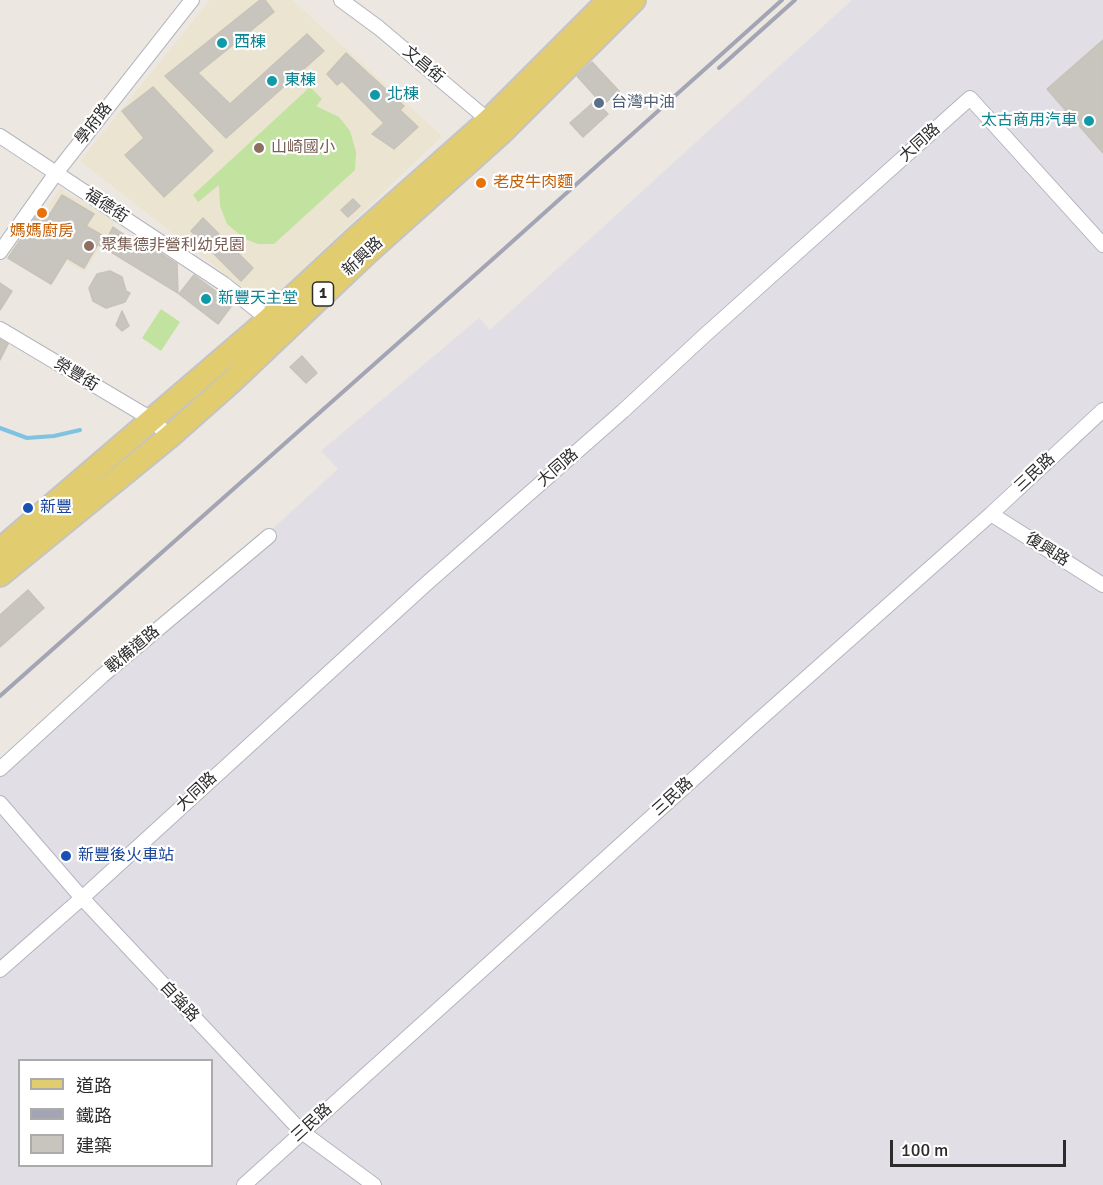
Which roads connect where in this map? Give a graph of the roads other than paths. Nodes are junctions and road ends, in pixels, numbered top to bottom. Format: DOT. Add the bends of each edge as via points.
graph roads {
  1 [pos="192,0"];
  2 [pos="341,0"];
  3 [pos="609,0"];
  4 [pos="634,0"];
  5 [pos="495,127"];
  6 [pos="0,136"];
  7 [pos="56,173"];
  8 [pos="1103,245"];
  9 [pos="0,252"];
  10 [pos="276,326"];
  11 [pos="0,329"];
  12 [pos="1103,411"];
  13 [pos="153,420"];
  14 [pos="169,437"];
  15 [pos="991,514"];
  16 [pos="269,536"];
  17 [pos="0,550"];
  18 [pos="0,574"];
  19 [pos="1103,585"];
  20 [pos="0,769"];
  21 [pos="0,803"];
  22 [pos="82,898"];
  23 [pos="0,970"];
  24 [pos="302,1132"];
  25 [pos="244,1185"];
  26 [pos="374,1185"];
  1 -- 7 [label="street, 學府路"];
  2 -- 5 [label="street, 文昌街"];
  3 -- 5 [label="main road, 新興路 / 1"];
  4 -- 5 [label="main road, 新興路 / 1"];
  5 -- 10 [label="main road, 新興路 / 1" via="356,238"];
  6 -- 7 [label="street, 福德街"];
  7 -- 9 [label="street, 學府路"];
  7 -- 10 [label="street, 福德街" via="225,284"];
  8 -- 22 [label="street, 大同路" via="970,98 417,592"];
  10 -- 13 [label="main road, 新興路 / 1" via="215,364"];
  10 -- 14 [label="main road, 新興路 / 1" via="231,382"];
  11 -- 13 [label="street, 榮豐街"];
  12 -- 15 [label="street, 三民路"];
  13 -- 14 [label="street, 榮豐街"];
  13 -- 17 [label="main road, 新興路 / 1"];
  14 -- 18 [label="main road, 新興路 / 1"];
  15 -- 19 [label="street, 復興路"];
  15 -- 24 [label="street, 三民路"];
  16 -- 20 [label="street, 戰備道路" via="102,676"];
  21 -- 22 [label="street, 自強路"];
  22 -- 23 [label="street, 大同路"];
  22 -- 24 [label="street, 自強路"];
  24 -- 25 [label="street, 三民路"];
  24 -- 26 [label="street, 自強路"];
}
